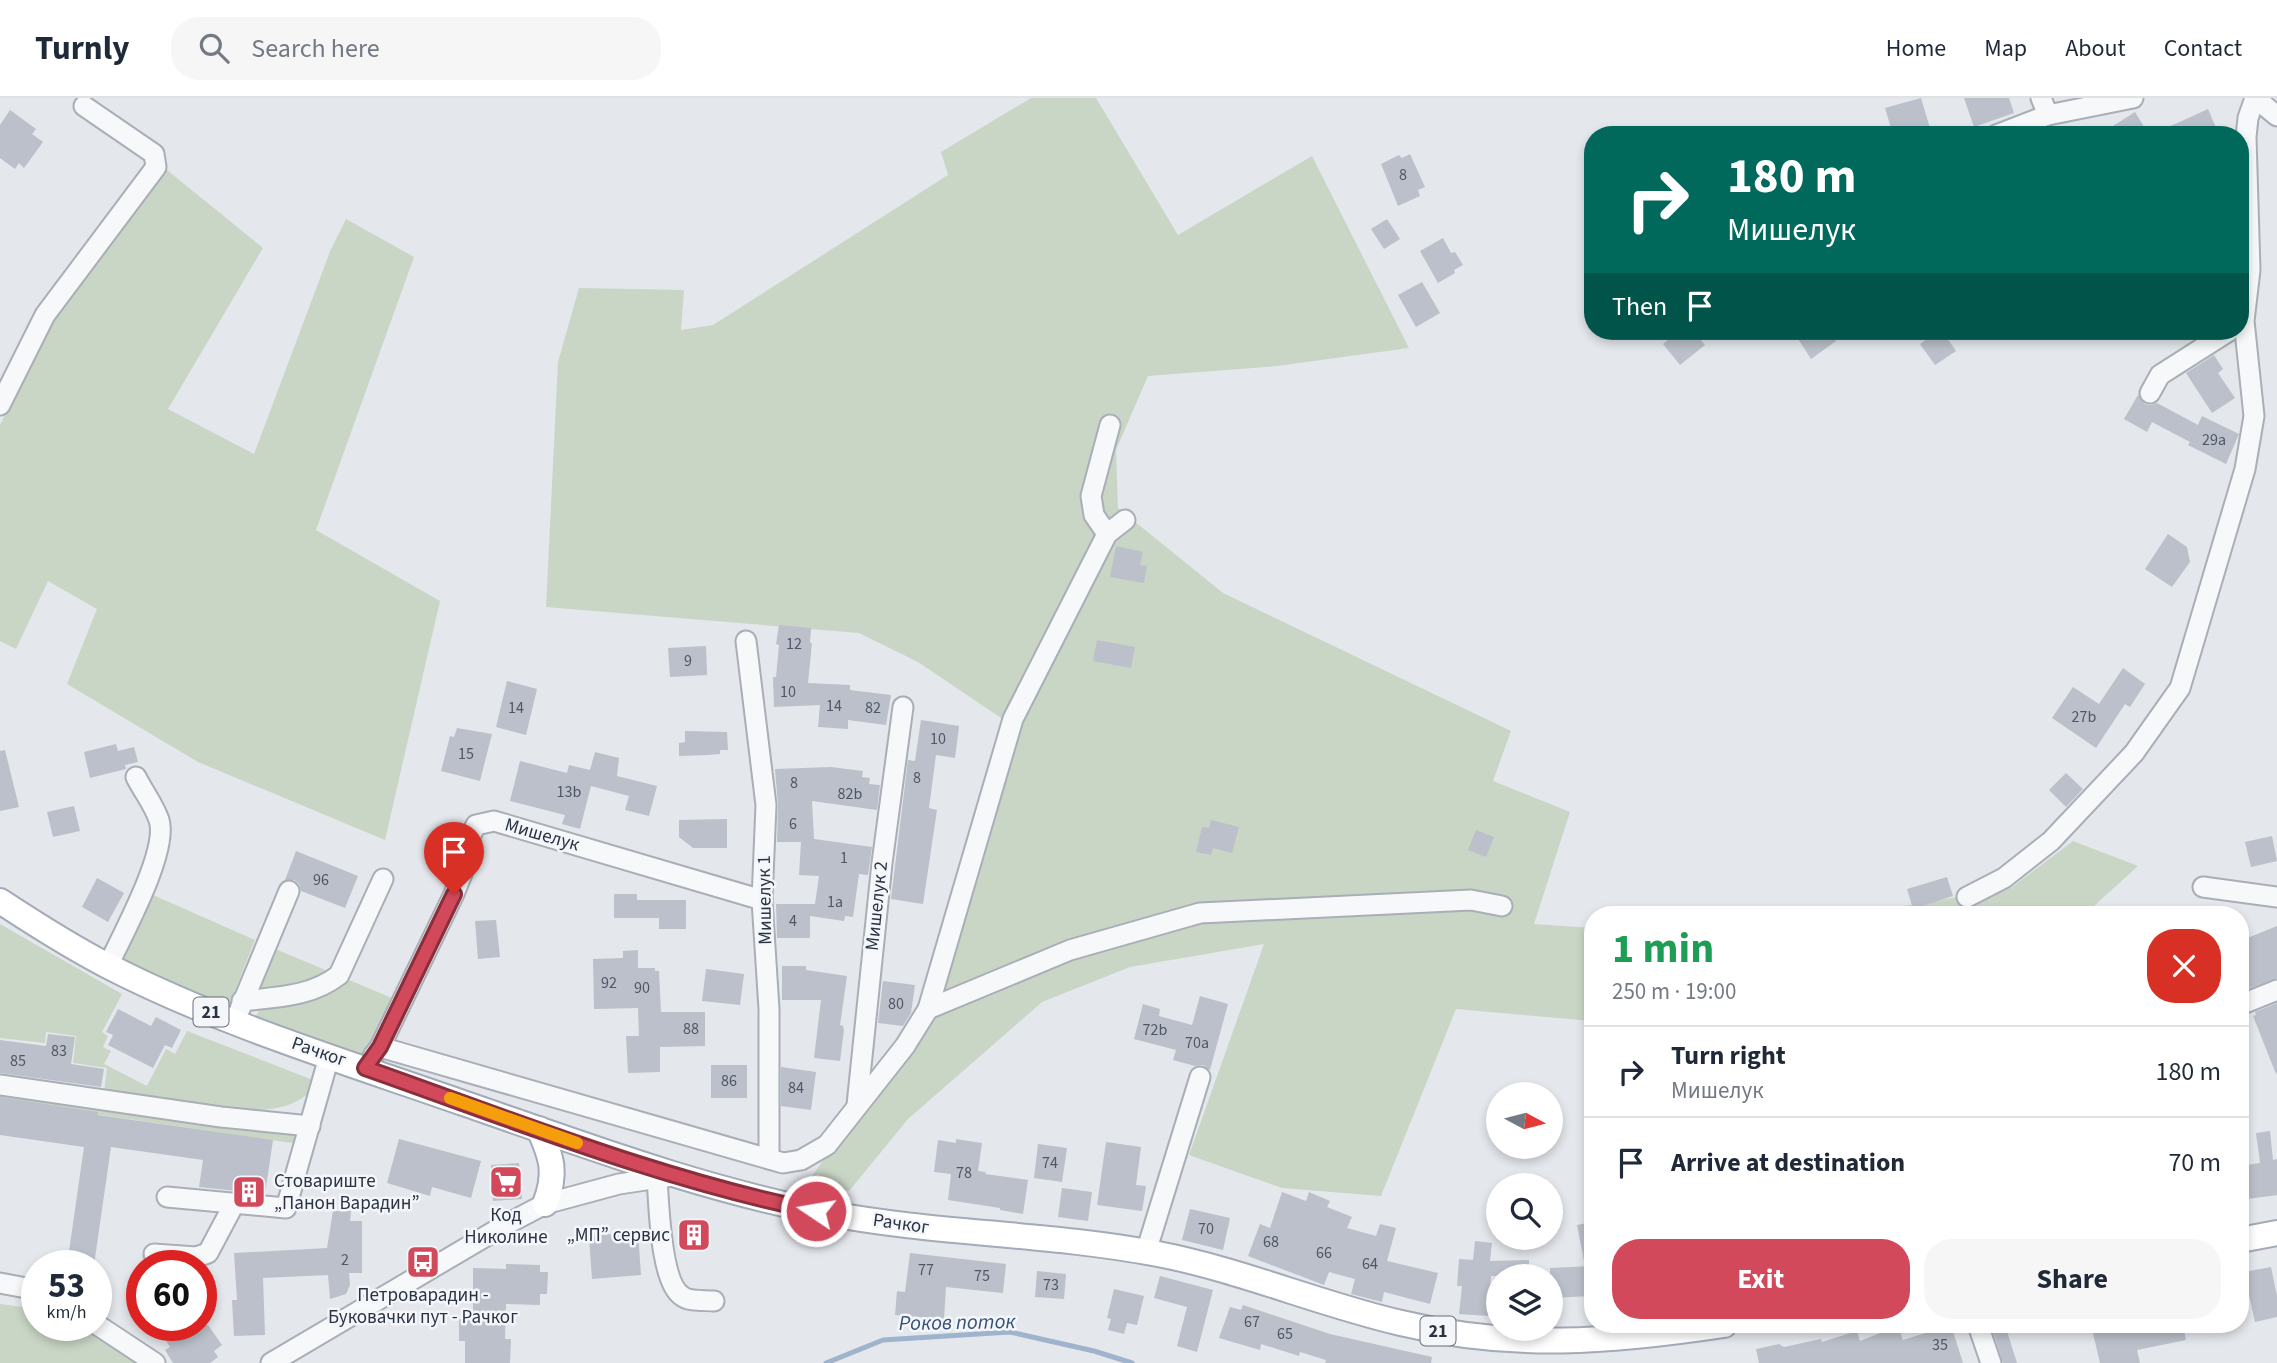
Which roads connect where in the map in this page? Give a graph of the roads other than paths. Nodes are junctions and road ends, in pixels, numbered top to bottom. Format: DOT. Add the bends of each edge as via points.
graph roads {
  1 [pos="2133,98"];
  2 [pos="2255,98"];
  3 [pos="84,106"];
  4 [pos="2045,107"];
  5 [pos="2277,116"];
  6 [pos="2012,126"];
  7 [pos="2247,126"];
  8 [pos="2249,237"];
  9 [pos="2249,275"];
  10 [pos="2215,340"];
  11 [pos="2241,340"];
  12 [pos="2150,393"];
  13 [pos="0,405"];
  14 [pos="1110,425"];
  15 [pos="1125,520"];
  16 [pos="1107,534"];
  17 [pos="746,641"];
  18 [pos="903,707"];
  19 [pos="136,777"];
  20 [pos="383,878"];
  21 [pos="2203,887"];
  22 [pos="289,891"];
  23 [pos="1967,897"];
  24 [pos="2277,897"];
  25 [pos="762,900"];
  26 [pos="0,901"];
  27 [pos="1502,906"];
  28 [pos="108,966"];
  29 [pos="2277,990"];
  30 [pos="2249,1001"];
  31 [pos="929,1009"];
  32 [pos="239,1012"];
  33 [pos="380,1047"];
  34 [pos="329,1057"];
  35 [pos="365,1068"];
  36 [pos="1200,1077"];
  37 [pos="0,1085"];
  38 [pos="857,1107"];
  39 [pos="310,1126"];
  40 [pos="539,1129"];
  41 [pos="769,1159"];
  42 [pos="667,1177"];
  43 [pos="167,1197"];
  44 [pos="234,1203"];
  45 [pos="545,1204"];
  46 [pos="2277,1234"];
  47 [pos="2249,1239"];
  48 [pos="210,1250"];
  49 [pos="1146,1252"];
  50 [pos="0,1283"];
  51 [pos="21,1287"];
  52 [pos="714,1301"];
  53 [pos="1658,1333"];
  54 [pos="1981,1333"];
  55 [pos="112,1335"];
  56 [pos="155,1363"];
  57 [pos="271,1363"];
  58 [pos="1991,1363"];
  1 -- 4 [label="street"];
  2 -- 5 [label="street"];
  2 -- 7 [label="street"];
  3 -- 13 [label="street" via="154,154 156,167 45,315"];
  4 -- 6 [label="street"];
  8 -- 9 [label="street"];
  10 -- 12 [label="street" via="2160,375"];
  11 -- 23 [label="street" via="2253,397 2252,438 2179,688 2134,753 2051,841 2004,878"];
  14 -- 16 [label="street" via="1091,496 1094,515"];
  15 -- 16 [label="street"];
  16 -- 31 [label="street" via="1013,719"];
  17 -- 25 [label="street, Мишелук 1" via="766,805"];
  18 -- 38 [label="street, Мишелук 2"];
  19 -- 28 [label="street" via="160,821 160,840 156,861"];
  20 -- 32 [label="street" via="339,975 311,992"];
  21 -- 24 [label="street"];
  22 -- 32 [label="street"];
  25 -- 33 [label="street, Мишелук" via="494,821 476,825 464,848 464,869 454,894"];
  25 -- 41 [label="street, Мишелук 1" via="769,1009"];
  26 -- 28 [label="main road, Рачког / 21"];
  27 -- 31 [label="street" via="1471,900 1200,913 1070,950"];
  28 -- 32 [label="main road, Рачког / 21"];
  29 -- 30 [label="street"];
  31 -- 38 [label="street"];
  32 -- 34 [label="main road, Рачког / 21"];
  33 -- 35 [label="street"];
  33 -- 41 [label="street"];
  34 -- 35 [label="main road, Рачког / 21"];
  34 -- 39 [label="street"];
  35 -- 40 [label="main road, Рачког / 21"];
  36 -- 49 [label="street"];
  37 -- 39 [label="street"];
  38 -- 41 [label="street" via="842,1129 814,1155 783,1163"];
  39 -- 44 [label="street" via="286,1208"];
  40 -- 42 [label="main road, Рачког / 21"];
  40 -- 45 [label="main road" via="552,1164"];
  42 -- 45 [label="street" via="619,1184"];
  42 -- 49 [label="main road, Рачког / 21" via="833,1214"];
  42 -- 52 [label="street" via="660,1224 669,1277 684,1298"];
  43 -- 44 [label="street"];
  44 -- 48 [label="street"];
  45 -- 57 [label="street"];
  46 -- 47 [label="main road"];
  49 -- 53 [label="main road, Рачког / 21" via="1237,1273 1397,1322 1483,1338 1591,1341"];
  50 -- 51 [label="street"];
  54 -- 58 [label="street"];
  55 -- 56 [label="street"];
}
